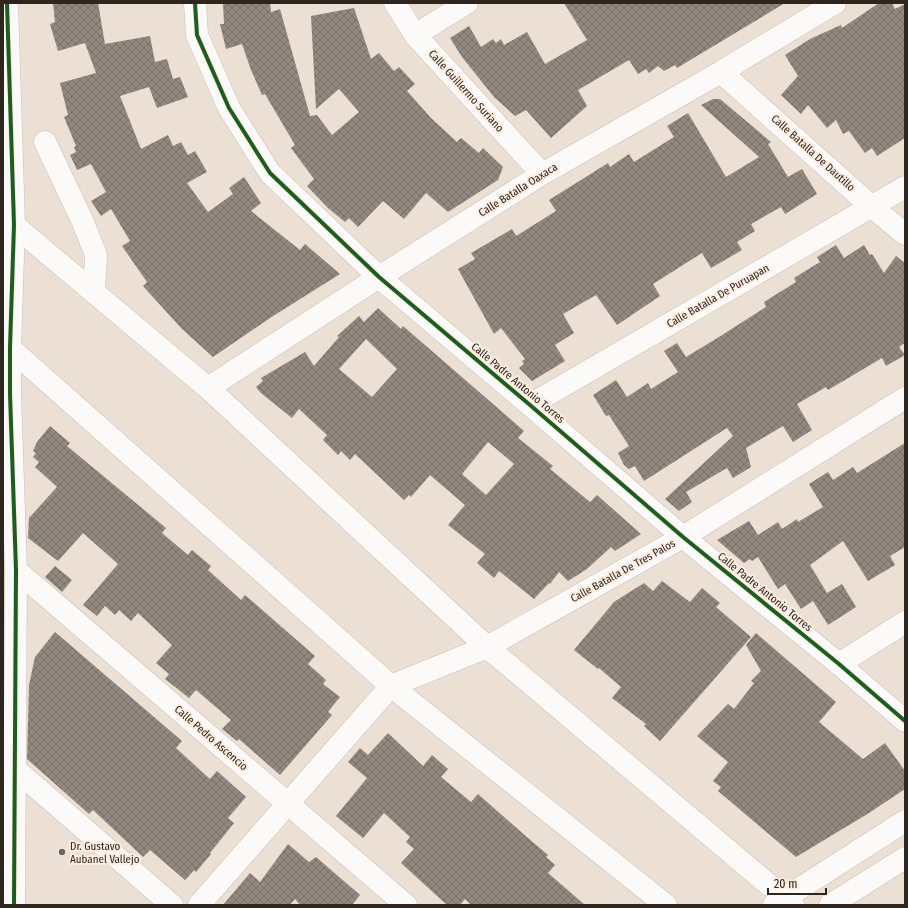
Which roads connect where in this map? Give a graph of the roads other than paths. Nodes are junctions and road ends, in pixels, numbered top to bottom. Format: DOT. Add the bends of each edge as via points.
graph roads {
  1 [pos="7,3"];
  2 [pos="195,3"];
  3 [pos="395,3"];
  4 [pos="467,3"];
  5 [pos="835,3"];
  6 [pos="415,35"];
  7 [pos="721,72"];
  8 [pos="45,142"];
  9 [pos="542,174"];
  10 [pos="905,187"];
  11 [pos="872,207"];
  12 [pos="9,220"];
  13 [pos="905,234"];
  14 [pos="379,277"];
  15 [pos="94,292"];
  16 [pos="6,344"];
  17 [pos="208,388"];
  18 [pos="6,398"];
  19 [pos="905,398"];
  20 [pos="530,405"];
  21 [pos="683,538"];
  22 [pos="16,570"];
  23 [pos="905,622"];
  24 [pos="487,647"];
  25 [pos="839,664"];
  26 [pos="391,686"];
  27 [pos="905,721"];
  28 [pos="15,769"];
  29 [pos="288,804"];
  30 [pos="905,821"];
  31 [pos="905,858"];
  32 [pos="8,862"];
  33 [pos="784,903"];
  34 [pos="14,905"];
  35 [pos="172,905"];
  36 [pos="199,905"];
  37 [pos="406,905"];
  38 [pos="666,905"];
  39 [pos="830,905"];
  1 -- 12 [label="street"];
  2 -- 14 [label="street, Calle Padre Antonio Torres" via="197,35 223,95 270,173"];
  3 -- 6 [label="street, Calle Guillermo Suriano"];
  4 -- 6 [label="street"];
  5 -- 7 [label="street, Calle Batalla Oaxaca"];
  6 -- 9 [label="street, Calle Guillermo Suriano"];
  7 -- 9 [label="street, Calle Batalla Oaxaca"];
  7 -- 11 [label="street, Calle Batalla De Dautillo"];
  8 -- 15 [label="street" via="96,255"];
  9 -- 14 [label="street, Calle Batalla Oaxaca"];
  10 -- 11 [label="street, Calle Batalla De Puruapan"];
  11 -- 13 [label="street, Calle Batalla De Dautillo"];
  11 -- 20 [label="street, Calle Batalla De Puruapan"];
  12 -- 15 [label="street"];
  12 -- 16 [label="street"];
  14 -- 17 [label="street, Calle Batalla Oaxaca"];
  14 -- 20 [label="street, Calle Padre Antonio Torres"];
  15 -- 17 [label="street"];
  16 -- 18 [label="street"];
  16 -- 26 [label="street"];
  17 -- 24 [label="street"];
  18 -- 22 [label="street"];
  19 -- 21 [label="street, Calle Batalla De Tres Palos"];
  20 -- 21 [label="street, Calle Padre Antonio Torres"];
  21 -- 24 [label="street, Calle Batalla De Tres Palos"];
  21 -- 25 [label="street, Calle Padre Antonio Torres"];
  22 -- 28 [label="street"];
  22 -- 29 [label="street, Calle Pedro Ascencio"];
  23 -- 25 [label="street"];
  24 -- 26 [label="street, Calle Batalla De Tres Palos"];
  24 -- 33 [label="street"];
  25 -- 27 [label="street, Calle Padre Antonio Torres"];
  26 -- 29 [label="street"];
  26 -- 38 [label="street"];
  28 -- 32 [label="street"];
  28 -- 35 [label="street"];
  29 -- 36 [label="street"];
  29 -- 37 [label="street, Calle Pedro Ascencio"];
  30 -- 33 [label="street"];
  31 -- 39 [label="street"];
  32 -- 34 [label="street"];
}
